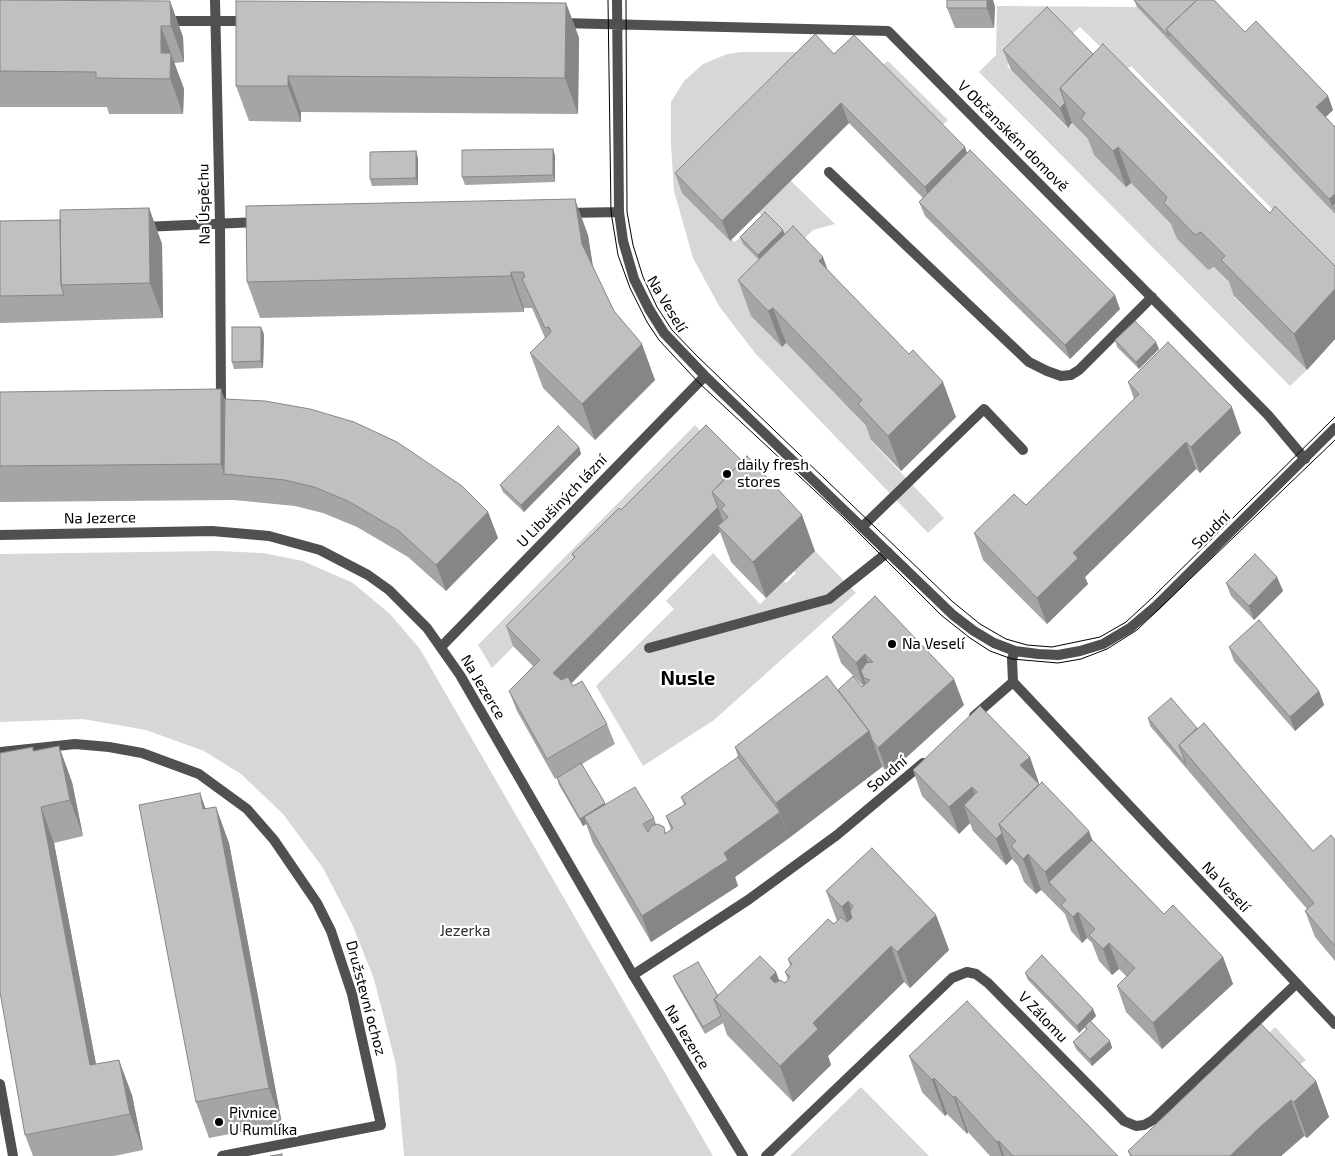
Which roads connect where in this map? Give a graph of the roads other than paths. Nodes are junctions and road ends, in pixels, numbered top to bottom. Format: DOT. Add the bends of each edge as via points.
graph roads {
  1 [pos="215,0"];
  2 [pos="617,0"];
  3 [pos="157,21"];
  4 [pos="263,21"];
  5 [pos="215,22"];
  6 [pos="554,22"];
  7 [pos="616,24"];
  8 [pos="829,172"];
  9 [pos="619,212"];
  10 [pos="553,214"];
  11 [pos="269,222"];
  12 [pos="220,224"];
  13 [pos="137,227"];
  14 [pos="1152,297"];
  15 [pos="705,376"];
  16 [pos="221,408"];
  17 [pos="1335,428"];
  18 [pos="1023,450"];
  19 [pos="1305,459"];
  20 [pos="862,527"];
  21 [pos="0,535"];
  22 [pos="888,552"];
  23 [pos="441,647"];
  24 [pos="649,648"];
  25 [pos="1015,650"];
  26 [pos="1013,682"];
  27 [pos="965,725"];
  28 [pos="0,752"];
  29 [pos="929,758"];
  30 [pos="633,975"];
  31 [pos="1296,984"];
  32 [pos="1335,1024"];
  33 [pos="0,1084"];
  34 [pos="12,1156"];
  35 [pos="222,1156"];
  36 [pos="743,1156"];
  37 [pos="766,1156"];
  1 -- 5 [label="street, Na Úspěchu"];
  2 -- 7 [label="street, Na Veselí"];
  3 -- 5 [label="street"];
  4 -- 5 [label="street"];
  5 -- 12 [label="street, Na Úspěchu"];
  6 -- 7 [label="street, V Občanském domově"];
  7 -- 9 [label="street, Na Veselí"];
  7 -- 14 [label="street, V Občanském domově" via="888,31"];
  8 -- 14 [label="street" via="1030,362 1047,372 1062,376 1079,370"];
  9 -- 10 [label="street"];
  9 -- 15 [label="street, Na Veselí" via="634,279 649,309 664,333"];
  11 -- 12 [label="street"];
  12 -- 13 [label="street"];
  12 -- 16 [label="street, Na Úspěchu"];
  14 -- 19 [label="street, V Občanském domově" via="1268,415"];
  15 -- 20 [label="street, Na Veselí"];
  15 -- 23 [label="street, U Libušiných lázní"];
  17 -- 19 [label="street, Soudní"];
  18 -- 20 [label="street" via="984,409"];
  19 -- 25 [label="street, Soudní" via="1130,628 1103,644 1080,652 1058,655"];
  20 -- 22 [label="street, Na Veselí"];
  21 -- 23 [label="street, Na Jezerce" via="212,531 287,540 320,550 368,575 398,598"];
  22 -- 24 [label="street" via="829,599"];
  22 -- 25 [label="street, Na Veselí" via="953,615 994,643"];
  23 -- 30 [label="street, Na Jezerce"];
  25 -- 26 [label="street"];
  26 -- 27 [label="street"];
  26 -- 31 [label="street, Na Veselí"];
  28 -- 35 [label="street, Družstevní ochoz" via="75,744 142,753 199,774 247,809 299,874 317,903 331,931 352,994 381,1124"];
  29 -- 30 [label="street, Soudní" via="830,840 717,922"];
  30 -- 36 [label="street, Na Jezerce"];
  31 -- 32 [label="street, Na Veselí"];
  31 -- 37 [label="street, V Zálomu" via="1152,1120 1136,1126 1124,1121 988,983 967,972 952,978"];
  33 -- 34 [label="street"];
}
